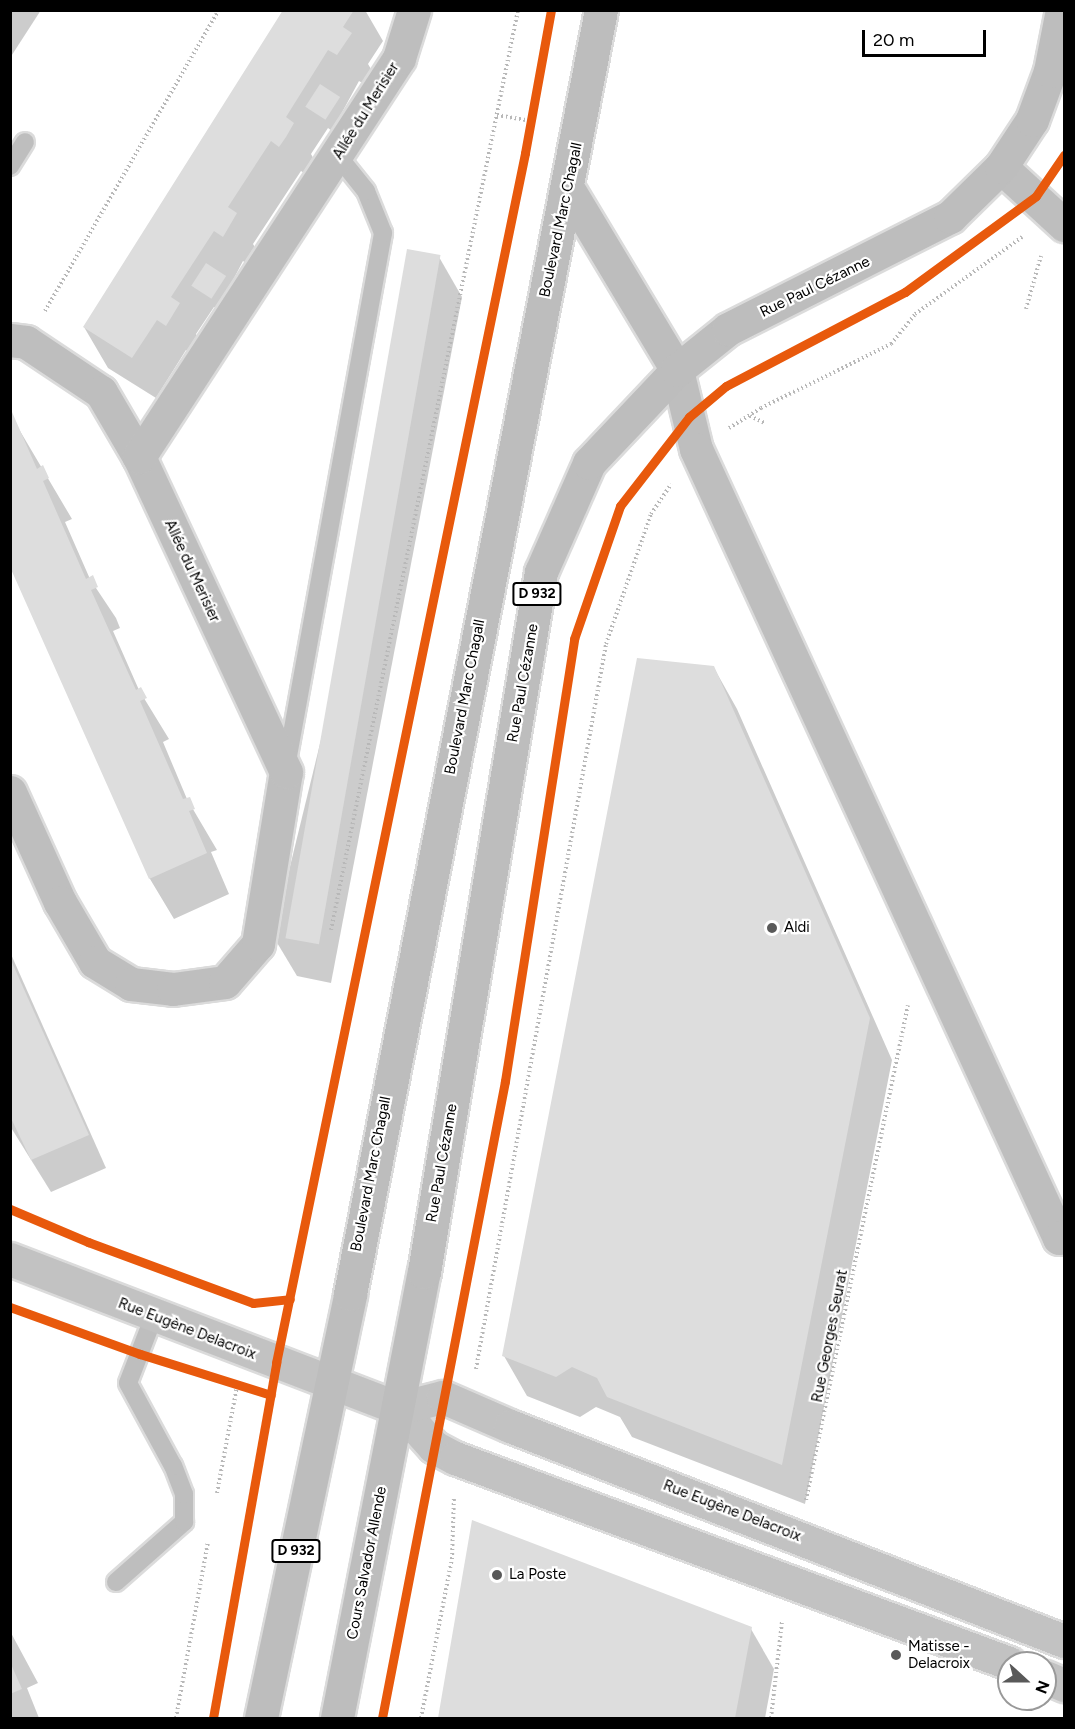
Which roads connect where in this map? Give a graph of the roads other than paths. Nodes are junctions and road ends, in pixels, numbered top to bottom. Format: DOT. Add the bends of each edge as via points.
graph roads {
  1 [pos="414,10"];
  2 [pos="601,10"];
  3 [pos="1062,10"];
  4 [pos="25,142"];
  5 [pos="338,156"];
  6 [pos="10,166"];
  7 [pos="1001,167"];
  8 [pos="567,187"];
  9 [pos="1059,220"];
  10 [pos="18,341"];
  11 [pos="677,370"];
  12 [pos="139,458"];
  13 [pos="286,772"];
  14 [pos="10,792"];
  15 [pos="1065,1236"];
  16 [pos="10,1259"];
  17 [pos="154,1316"];
  18 [pos="332,1384"];
  19 [pos="399,1408"];
  20 [pos="116,1582"];
  21 [pos="1065,1641"];
  22 [pos="997,1658"];
  23 [pos="261,1719"];
  24 [pos="337,1719"];
  1 -- 5 [label="street, Allée du Merisier" via="399,58"];
  2 -- 8 [label="main road, Boulevard Marc Chagall / D 932"];
  3 -- 7 [label="main road, Rue Paul Cézanne / D 932" via="1050,71 1032,120"];
  4 -- 6 [label="lane"];
  5 -- 12 [label="street, Allée du Merisier"];
  5 -- 13 [label="lane" via="366,190 383,233"];
  7 -- 9 [label="street"];
  7 -- 11 [label="main road, Rue Paul Cézanne / D 932" via="950,217 728,329"];
  8 -- 11 [label="main road"];
  8 -- 18 [label="main road, Boulevard Marc Chagall / D 932"];
  10 -- 12 [label="street" via="101,392"];
  11 -- 15 [label="street" via="696,449 1059,1238"];
  11 -- 19 [label="main road, Rue Paul Cézanne / D 932" via="589,463 541,572"];
  12 -- 13 [label="street, Allée du Merisier"];
  13 -- 14 [label="street" via="258,944 225,982 172,989 131,984 95,962 60,902"];
  16 -- 17 [label="street, Rue Eugène Delacroix"];
  17 -- 18 [label="street, Rue Eugène Delacroix"];
  17 -- 20 [label="lane" via="128,1383 173,1466 184,1494 184,1522"];
  18 -- 19 [label="street, Rue Eugène Delacroix"];
  18 -- 23 [label="main road, D 932"];
  19 -- 21 [label="street, Rue Eugène Delacroix" via="443,1396"];
  19 -- 22 [label="street, Rue Eugène Delacroix" via="434,1447 455,1458"];
  19 -- 24 [label="main road, Cours Salvador Allende / D 932"];
}
